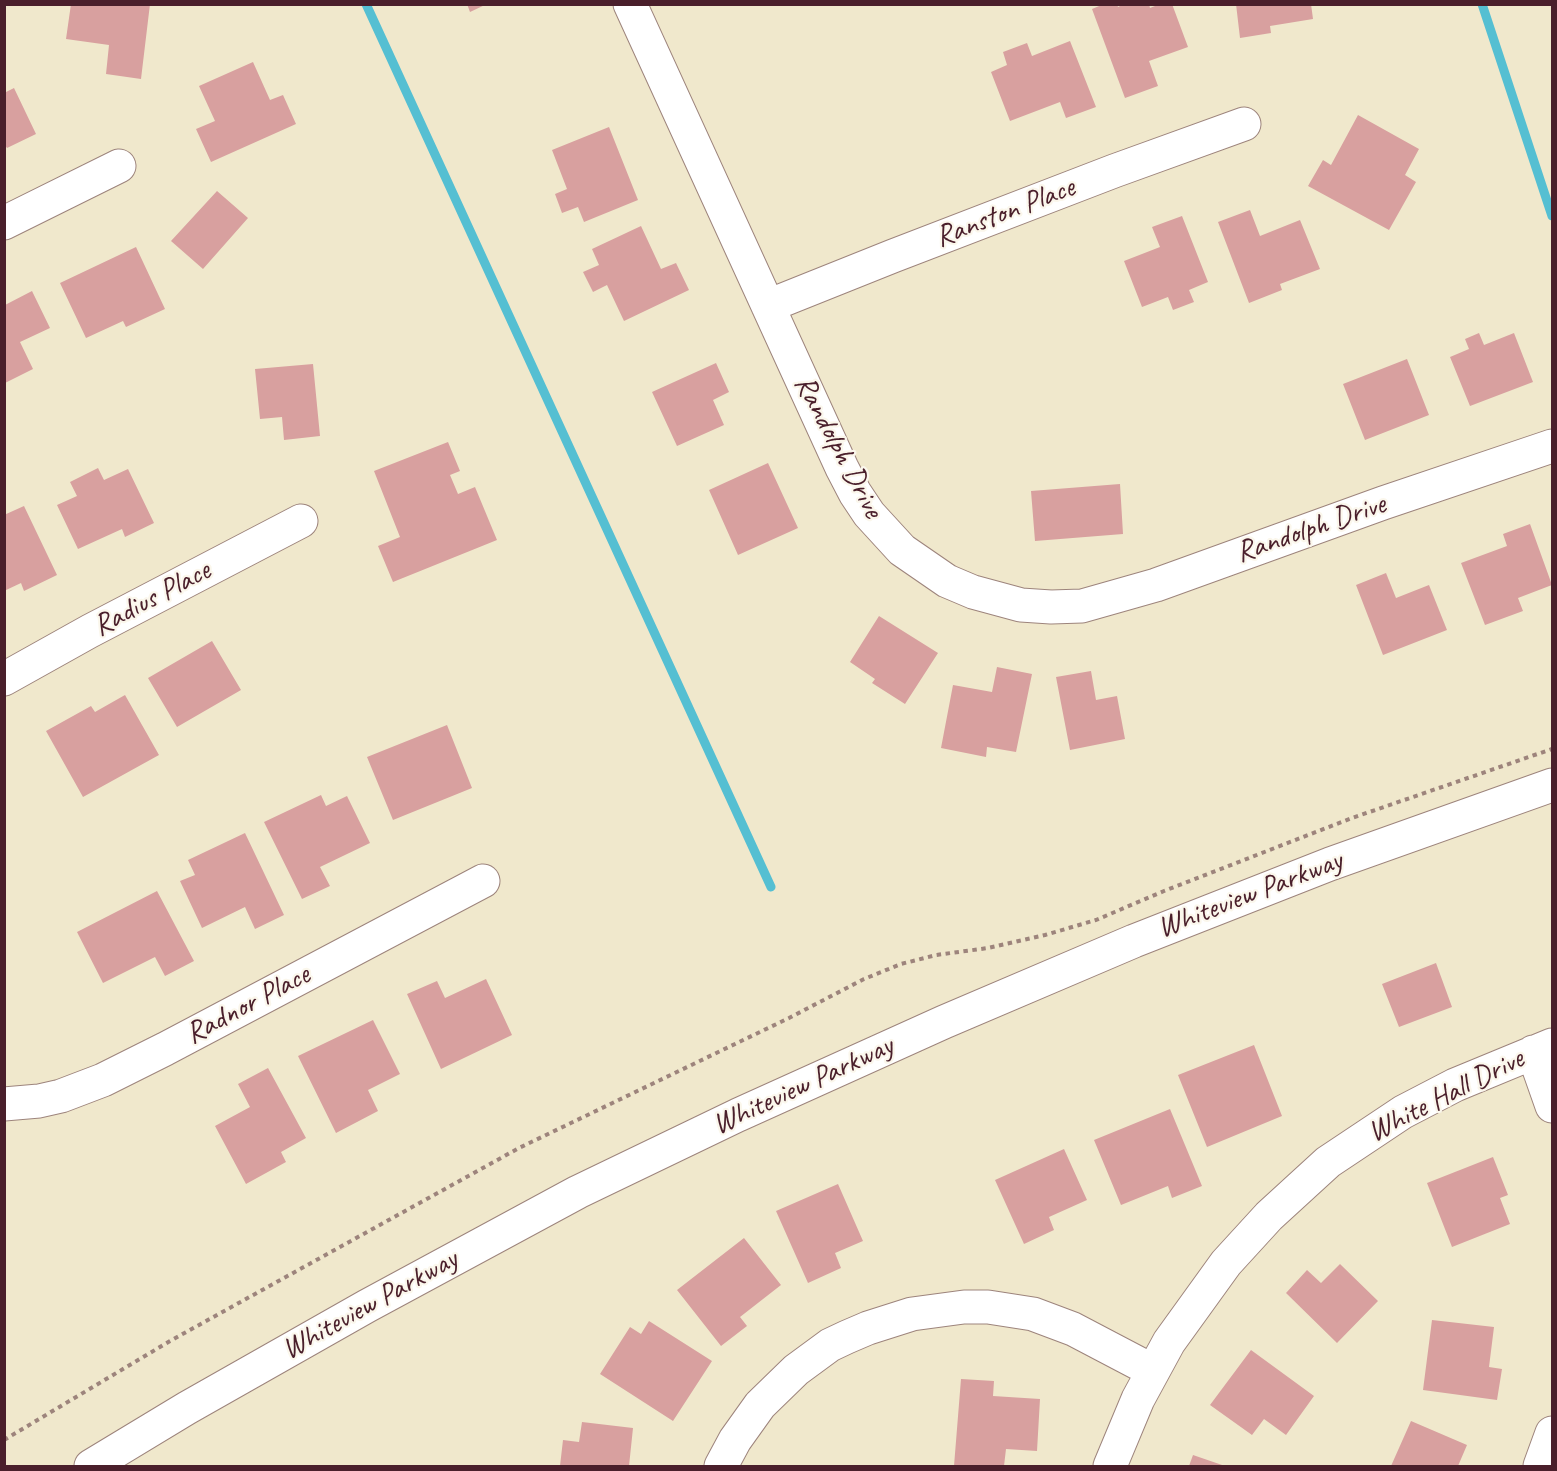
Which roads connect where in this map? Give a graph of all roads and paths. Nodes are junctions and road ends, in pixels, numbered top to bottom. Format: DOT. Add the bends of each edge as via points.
graph roads {
  1 [pos="630,4"];
  2 [pos="1244,124"];
  3 [pos="119,166"];
  4 [pos="4,223"];
  5 [pos="768,306"];
  6 [pos="1552,446"];
  7 [pos="301,521"];
  8 [pos="4,679"];
  9 [pos="1552,749"];
  10 [pos="1552,785"];
  11 [pos="483,881"];
  12 [pos="1543,1048"];
  13 [pos="4,1104"];
  14 [pos="1552,1106"];
  15 [pos="1153,1371"];
  16 [pos="1552,1434"];
  17 [pos="4,1440"];
  18 [pos="91,1467"];
  19 [pos="721,1467"];
  20 [pos="1110,1467"];
  21 [pos="1540,1467"];
  1 -- 5 [label="street, Randolph Drive"];
  2 -- 5 [label="street, Ranston Place"];
  3 -- 4 [label="street"];
  5 -- 6 [label="street, Randolph Drive" via="842,468 874,520 902,550 947,581 1021,605 1082,606 1132,593"];
  7 -- 8 [label="street, Radius Place"];
  9 -- 17 [label="path" via="1352,818 1096,920 1045,936 936,955 864,979 519,1148 170,1341"];
  10 -- 18 [label="street, Whiteview Parkway" via="1330,864 1134,941 738,1114 578,1192 447,1262 275,1357"];
  11 -- 13 [label="street, Radnor Place" via="104,1080 60,1096"];
  12 -- 14 [label="street"];
  12 -- 15 [label="street, White Hall Drive" via="1403,1112 1329,1162 1269,1216 1226,1263 1175,1332"];
  15 -- 19 [label="street" via="1073,1329 1033,1314 964,1306 912,1314 847,1337 796,1370 760,1405"];
  15 -- 20 [label="street, White Hall Drive"];
  16 -- 21 [label="street"];
}
